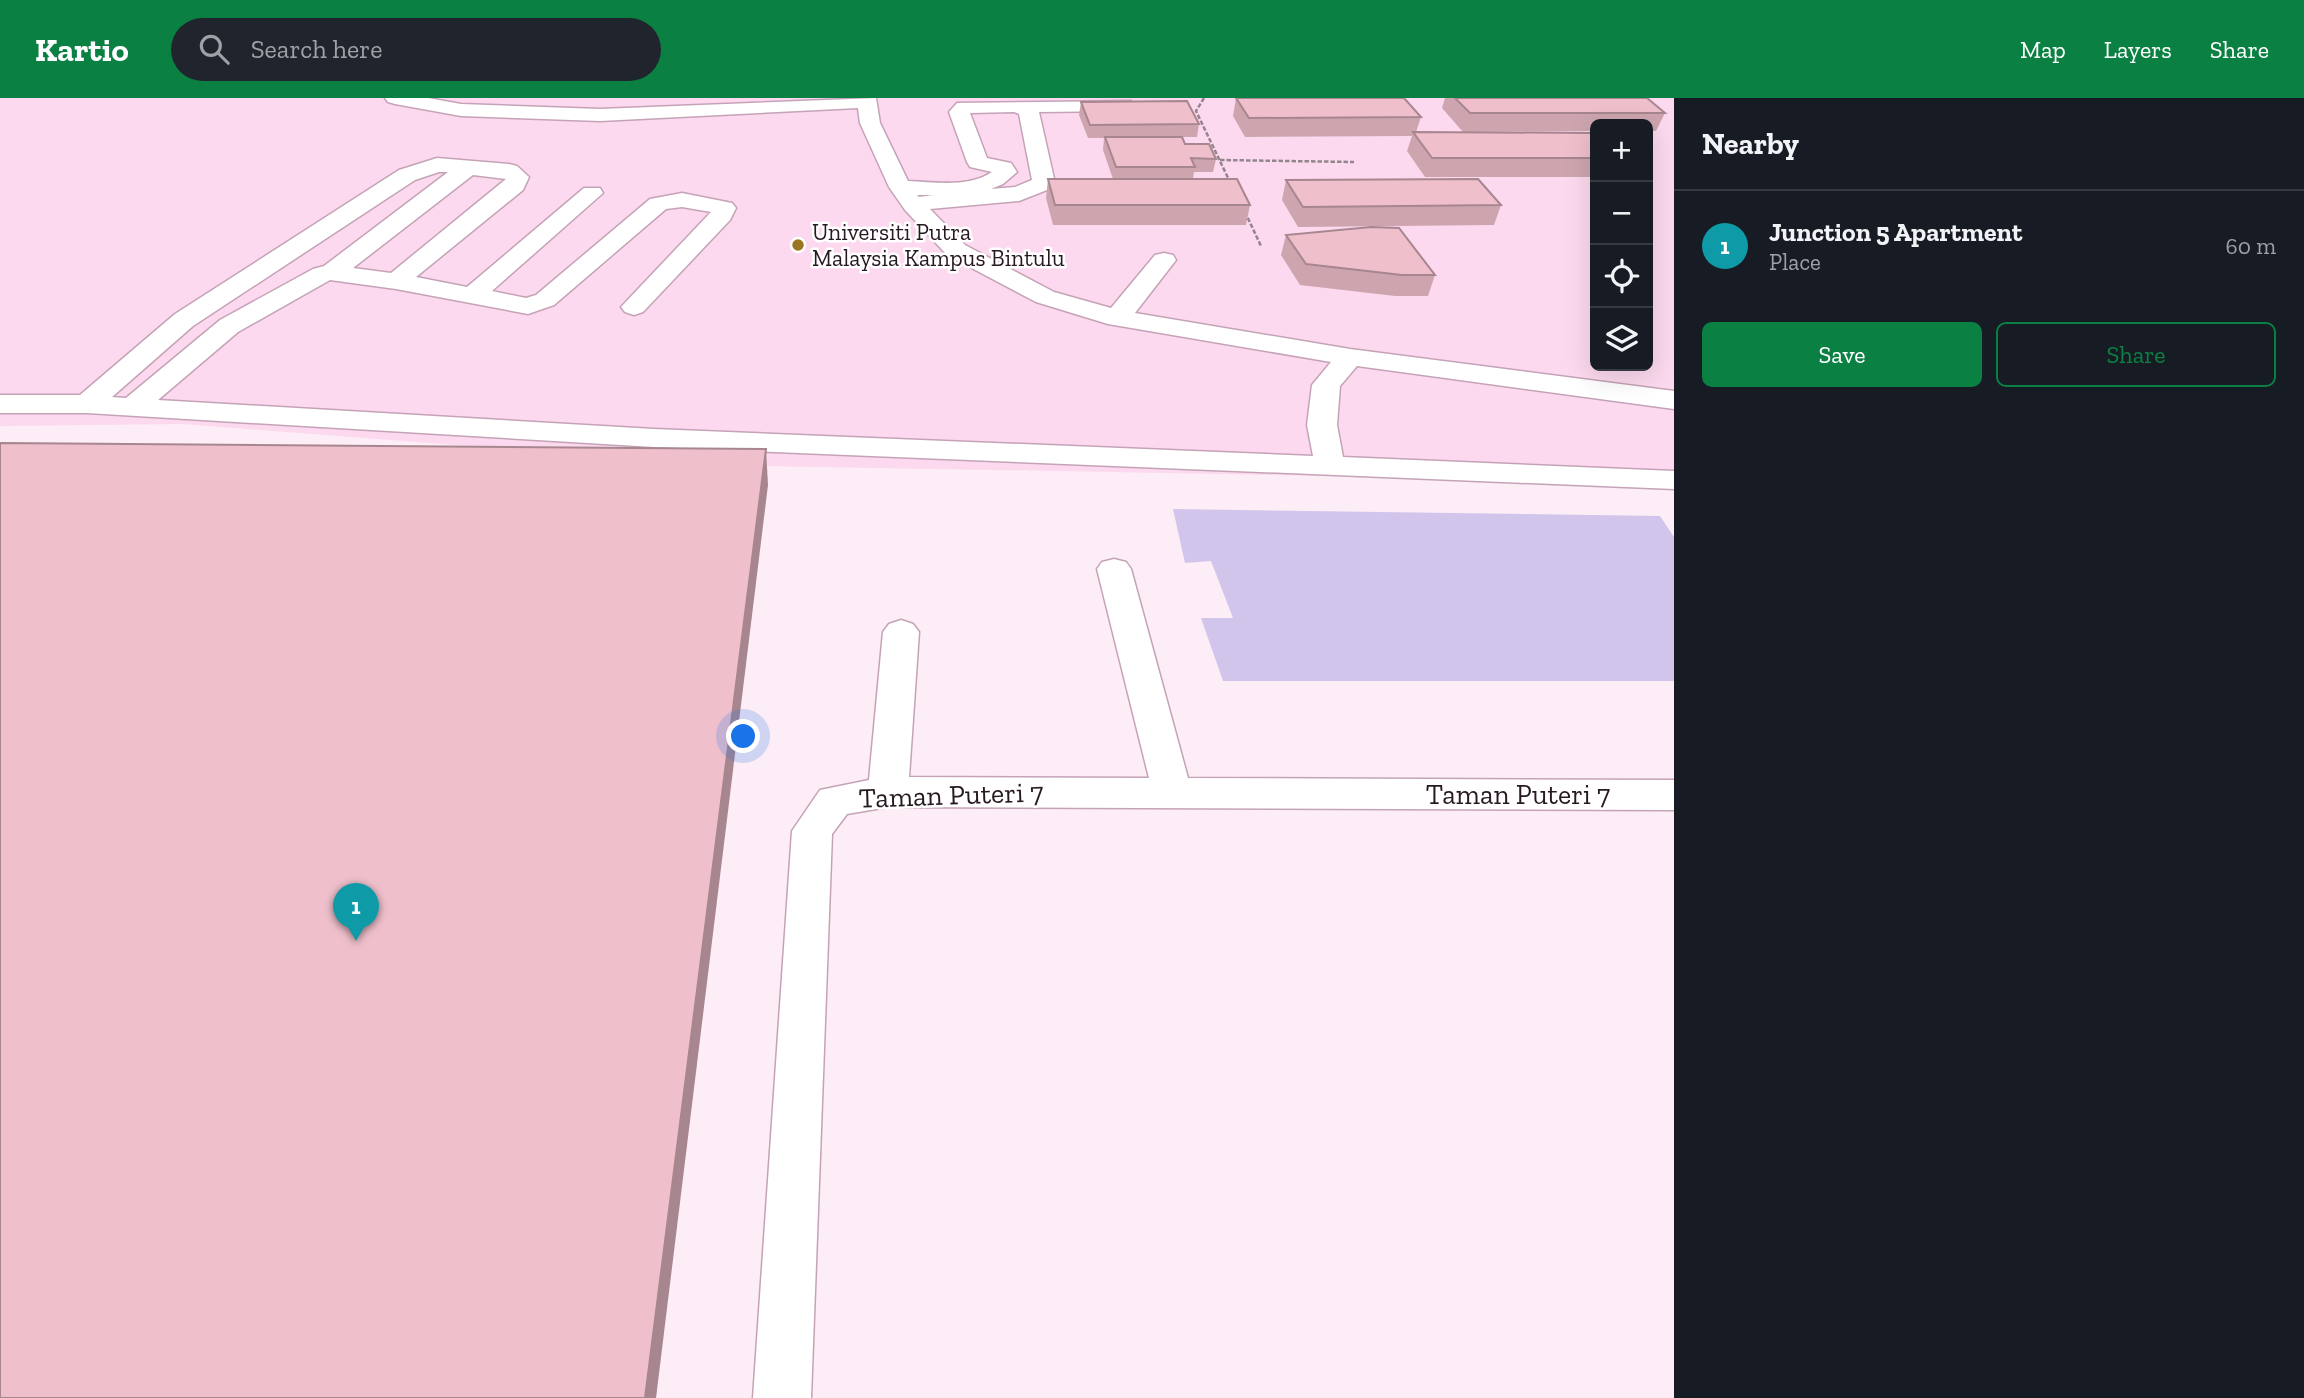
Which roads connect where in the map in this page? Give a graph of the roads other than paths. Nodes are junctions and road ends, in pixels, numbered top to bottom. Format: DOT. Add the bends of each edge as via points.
graph roads {
  1 [pos="395,98"];
  2 [pos="866,100"];
  3 [pos="1124,105"];
  4 [pos="1017,106"];
  5 [pos="469,167"];
  6 [pos="1003,169"];
  7 [pos="1044,170"];
  8 [pos="592,192"];
  9 [pos="906,196"];
  10 [pos="1164,260"];
  11 [pos="332,272"];
  12 [pos="396,281"];
  13 [pos="471,296"];
  14 [pos="634,307"];
  15 [pos="1117,318"];
  16 [pos="1350,357"];
  17 [pos="1674,400"];
  18 [pos="0,404"];
  19 [pos="87,404"];
  20 [pos="132,407"];
  21 [pos="1330,466"];
  22 [pos="1674,481"];
  23 [pos="1114,569"];
  24 [pos="901,632"];
  25 [pos="888,792"];
  26 [pos="1172,792"];
  27 [pos="1674,795"];
  28 [pos="782,1398"];
  1 -- 2 [label="street" via="470,111 600,115"];
  2 -- 9 [label="street" via="870,123"];
  3 -- 4 [label="street"];
  4 -- 6 [label="street" via="964,107 959,112 978,162"];
  4 -- 7 [label="street" via="1029,111"];
  5 -- 11 [label="street"];
  5 -- 12 [label="street" via="509,171 518,177 515,185"];
  5 -- 19 [label="street" via="437,165 407,175 184,320"];
  6 -- 7 [label="street"];
  6 -- 9 [label="street" via="1006,172 995,181 976,187"];
  7 -- 9 [label="street" via="1044,183 1019,194"];
  8 -- 13 [label="street"];
  9 -- 15 [label="street" via="956,250 1045,298"];
  10 -- 15 [label="street"];
  11 -- 12 [label="street"];
  11 -- 20 [label="street" via="229,326"];
  12 -- 13 [label="street"];
  13 -- 14 [label="street" via="528,306 545,300 658,204 698,201 723,208 722,215"];
  15 -- 16 [label="street"];
  16 -- 17 [label="street"];
  16 -- 21 [label="street" via="1326,385 1322,425"];
  18 -- 19 [label="street"];
  19 -- 20 [label="street"];
  20 -- 21 [label="street" via="654,438"];
  21 -- 22 [label="street"];
  23 -- 26 [label="street"];
  24 -- 25 [label="street"];
  25 -- 26 [label="street, Taman Puteri 7"];
  25 -- 28 [label="street, Taman Puteri 7" via="834,801 812,831"];
  26 -- 27 [label="street, Taman Puteri 7"];
}
